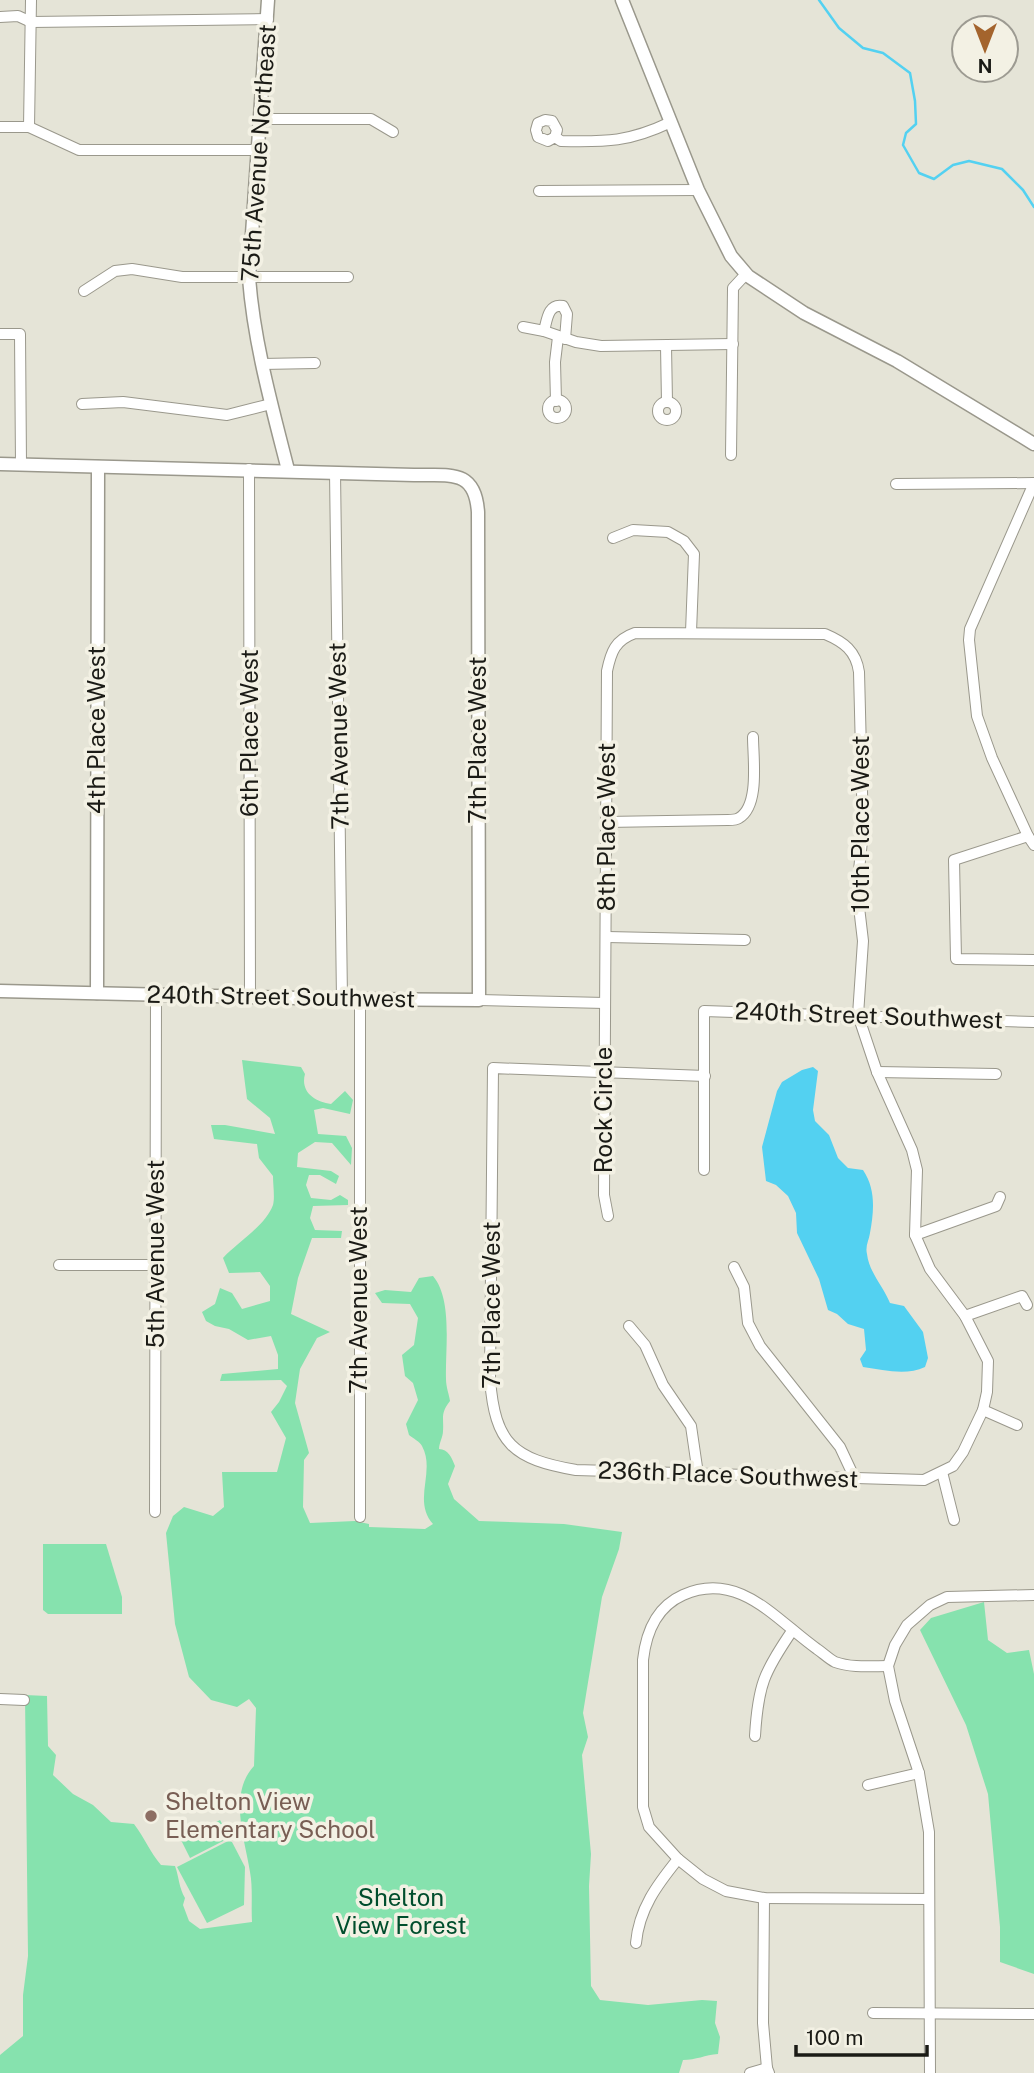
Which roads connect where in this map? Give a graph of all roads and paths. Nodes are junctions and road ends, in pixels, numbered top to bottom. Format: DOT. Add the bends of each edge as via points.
graph roads {
  1 [pos="31,0"];
  2 [pos="268,0"];
  3 [pos="622,0"];
  4 [pos="0,17"];
  5 [pos="268,19"];
  6 [pos="31,22"];
  7 [pos="260,119"];
  8 [pos="671,122"];
  9 [pos="0,127"];
  10 [pos="29,127"];
  11 [pos="393,132"];
  12 [pos="555,137"];
  13 [pos="257,150"];
  14 [pos="698,190"];
  15 [pos="539,191"];
  16 [pos="746,274"];
  17 [pos="348,277"];
  18 [pos="249,278"];
  19 [pos="84,291"];
  20 [pos="523,327"];
  21 [pos="544,331"];
  22 [pos="0,334"];
  23 [pos="561,338"];
  24 [pos="733,344"];
  25 [pos="666,346"];
  26 [pos="315,363"];
  27 [pos="262,364"];
  28 [pos="556,401"];
  29 [pos="667,402"];
  30 [pos="82,404"];
  31 [pos="271,404"];
  32 [pos="1034,444"];
  33 [pos="731,455"];
  34 [pos="0,464"];
  35 [pos="21,465"];
  36 [pos="98,467"];
  37 [pos="249,469"];
  38 [pos="288,470"];
  39 [pos="335,472"];
  40 [pos="1034,483"];
  41 [pos="896,484"];
  42 [pos="612,538"];
  43 [pos="691,632"];
  44 [pos="753,737"];
  45 [pos="606,822"];
  46 [pos="1031,841"];
  47 [pos="607,937"];
  48 [pos="745,940"];
  49 [pos="1034,960"];
  50 [pos="0,991"];
  51 [pos="97,993"];
  52 [pos="156,996"];
  53 [pos="250,998"];
  54 [pos="342,999"];
  55 [pos="360,1000"];
  56 [pos="479,1000"];
  57 [pos="605,1003"];
  58 [pos="858,1015"];
  59 [pos="1034,1022"];
  60 [pos="877,1072"];
  61 [pos="604,1073"];
  62 [pos="996,1074"];
  63 [pos="705,1076"];
  64 [pos="704,1170"];
  65 [pos="1000,1197"];
  66 [pos="608,1216"];
  67 [pos="915,1235"];
  68 [pos="59,1265"];
  69 [pos="156,1265"];
  70 [pos="734,1267"];
  71 [pos="1027,1305"];
  72 [pos="965,1316"];
  73 [pos="629,1326"];
  74 [pos="983,1410"];
  75 [pos="1017,1425"];
  76 [pos="517,1450"];
  77 [pos="942,1472"];
  78 [pos="698,1474"];
  79 [pos="855,1479"];
  80 [pos="155,1512"];
  81 [pos="360,1517"];
  82 [pos="954,1520"];
  83 [pos="1034,1595"];
  84 [pos="792,1631"];
  85 [pos="888,1666"];
  86 [pos="0,1699"];
  87 [pos="24,1700"];
  88 [pos="755,1736"];
  89 [pos="919,1773"];
  90 [pos="868,1785"];
  91 [pos="678,1859"];
  92 [pos="764,1898"];
  93 [pos="929,1899"];
  94 [pos="636,1943"];
  95 [pos="930,2012"];
  96 [pos="873,2013"];
  97 [pos="1034,2014"];
  98 [pos="768,2071"];
  99 [pos="750,2073"];
  100 [pos="930,2073"];
  1 -- 6 [label="street"];
  2 -- 5 [label="street, 75th Avenue Northeast"];
  3 -- 8 [label="street"];
  4 -- 6 [label="street" via="18,16"];
  5 -- 6 [label="street"];
  5 -- 7 [label="street, 75th Avenue Northeast"];
  6 -- 10 [label="street"];
  7 -- 11 [label="street" via="371,119"];
  7 -- 13 [label="street, 75th Avenue Northeast"];
  8 -- 12 [label="street" via="612,142"];
  8 -- 14 [label="street"];
  9 -- 10 [label="street"];
  10 -- 13 [label="street" via="79,150"];
  13 -- 18 [label="street, 75th Avenue Northeast"];
  14 -- 15 [label="street"];
  14 -- 16 [label="street" via="731,256"];
  16 -- 24 [label="street" via="733,288"];
  16 -- 32 [label="street" via="804,313 897,361"];
  17 -- 18 [label="street"];
  18 -- 19 [label="street" via="181,277 132,269 115,271"];
  18 -- 27 [label="street, 75th Avenue Northeast"];
  20 -- 21 [label="street"];
  21 -- 23 [label="street"];
  21 -- 23 [label="street" via="553,307 563,306 567,314"];
  22 -- 35 [label="street" via="20,334"];
  23 -- 25 [label="street" via="601,346"];
  23 -- 28 [label="street" via="555,362"];
  24 -- 25 [label="street"];
  24 -- 33 [label="street"];
  25 -- 29 [label="street"];
  26 -- 27 [label="street"];
  27 -- 31 [label="street, 75th Avenue Northeast"];
  30 -- 31 [label="street" via="123,402 227,415"];
  31 -- 38 [label="street, 75th Avenue Northeast"];
  34 -- 35 [label="street"];
  35 -- 36 [label="street"];
  36 -- 37 [label="street"];
  36 -- 51 [label="street, 4th Place West"];
  37 -- 38 [label="street"];
  37 -- 53 [label="street, 6th Place West"];
  38 -- 39 [label="street"];
  39 -- 54 [label="street, 7th Avenue West"];
  39 -- 56 [label="street, 7th Place West" via="463,479 477,497"];
  40 -- 41 [label="street"];
  40 -- 46 [label="street" via="970,629 969,655 977,716"];
  42 -- 43 [label="street" via="633,530 668,532 684,541 694,554"];
  43 -- 45 [label="street, 8th Place West" via="635,633 624,637 611,652"];
  43 -- 58 [label="street, 10th Place West" via="809,632 840,640 853,652 859,673 863,831 857,890 863,941"];
  44 -- 45 [label="street" via="753,796 739,818"];
  45 -- 47 [label="street, 8th Place West"];
  46 -- 49 [label="street" via="954,860 956,959"];
  47 -- 48 [label="street"];
  47 -- 57 [label="street, 8th Place West"];
  50 -- 51 [label="street, 240th Street Southwest"];
  51 -- 52 [label="street, 240th Street Southwest"];
  52 -- 53 [label="street, 240th Street Southwest"];
  52 -- 69 [label="street, 5th Avenue West"];
  53 -- 54 [label="street, 240th Street Southwest"];
  54 -- 55 [label="street, 240th Street Southwest"];
  55 -- 56 [label="street, 240th Street Southwest"];
  55 -- 81 [label="street, 7th Avenue West"];
  56 -- 57 [label="street, 240th Street Southwest"];
  57 -- 61 [label="street, Rock Circle"];
  58 -- 59 [label="street, 240th Street Southwest"];
  58 -- 60 [label="street"];
  58 -- 63 [label="street, 240th Street Southwest" via="704,1011"];
  60 -- 62 [label="street"];
  60 -- 67 [label="street" via="917,1170"];
  61 -- 63 [label="street"];
  61 -- 66 [label="street, Rock Circle"];
  61 -- 76 [label="street, 7th Place West" via="493,1068 490,1379 496,1424"];
  63 -- 64 [label="street"];
  65 -- 67 [label="street" via="996,1206"];
  67 -- 72 [label="street" via="930,1269"];
  68 -- 69 [label="street"];
  69 -- 80 [label="street, 5th Avenue West"];
  70 -- 79 [label="street" via="744,1287 748,1323 760,1346 840,1447"];
  71 -- 72 [label="street" via="1022,1296"];
  72 -- 74 [label="street" via="988,1361"];
  73 -- 78 [label="street" via="645,1345 663,1385 691,1426"];
  74 -- 75 [label="street"];
  74 -- 77 [label="street" via="963,1452"];
  76 -- 78 [label="street, 236th Place Southwest" via="551,1466 576,1470"];
  77 -- 79 [label="street, 236th Place Southwest" via="924,1480"];
  77 -- 82 [label="street"];
  78 -- 79 [label="street, 236th Place Southwest"];
  83 -- 85 [label="street" via="947,1597 930,1605 907,1625"];
  84 -- 85 [label="street" via="836,1662"];
  84 -- 88 [label="street" via="768,1666 757,1701"];
  84 -- 91 [label="street" via="768,1608 744,1595 698,1588 660,1612 646,1636 643,1807 649,1827"];
  85 -- 89 [label="street"];
  86 -- 87 [label="street"];
  89 -- 90 [label="street"];
  89 -- 93 [label="street" via="929,1832"];
  91 -- 92 [label="street" via="726,1891"];
  91 -- 94 [label="street" via="655,1887 638,1923"];
  92 -- 93 [label="street"];
  92 -- 98 [label="street" via="763,2023"];
  93 -- 95 [label="street"];
  95 -- 96 [label="street"];
  95 -- 97 [label="street"];
  95 -- 100 [label="street"];
  98 -- 99 [label="street"];
}
